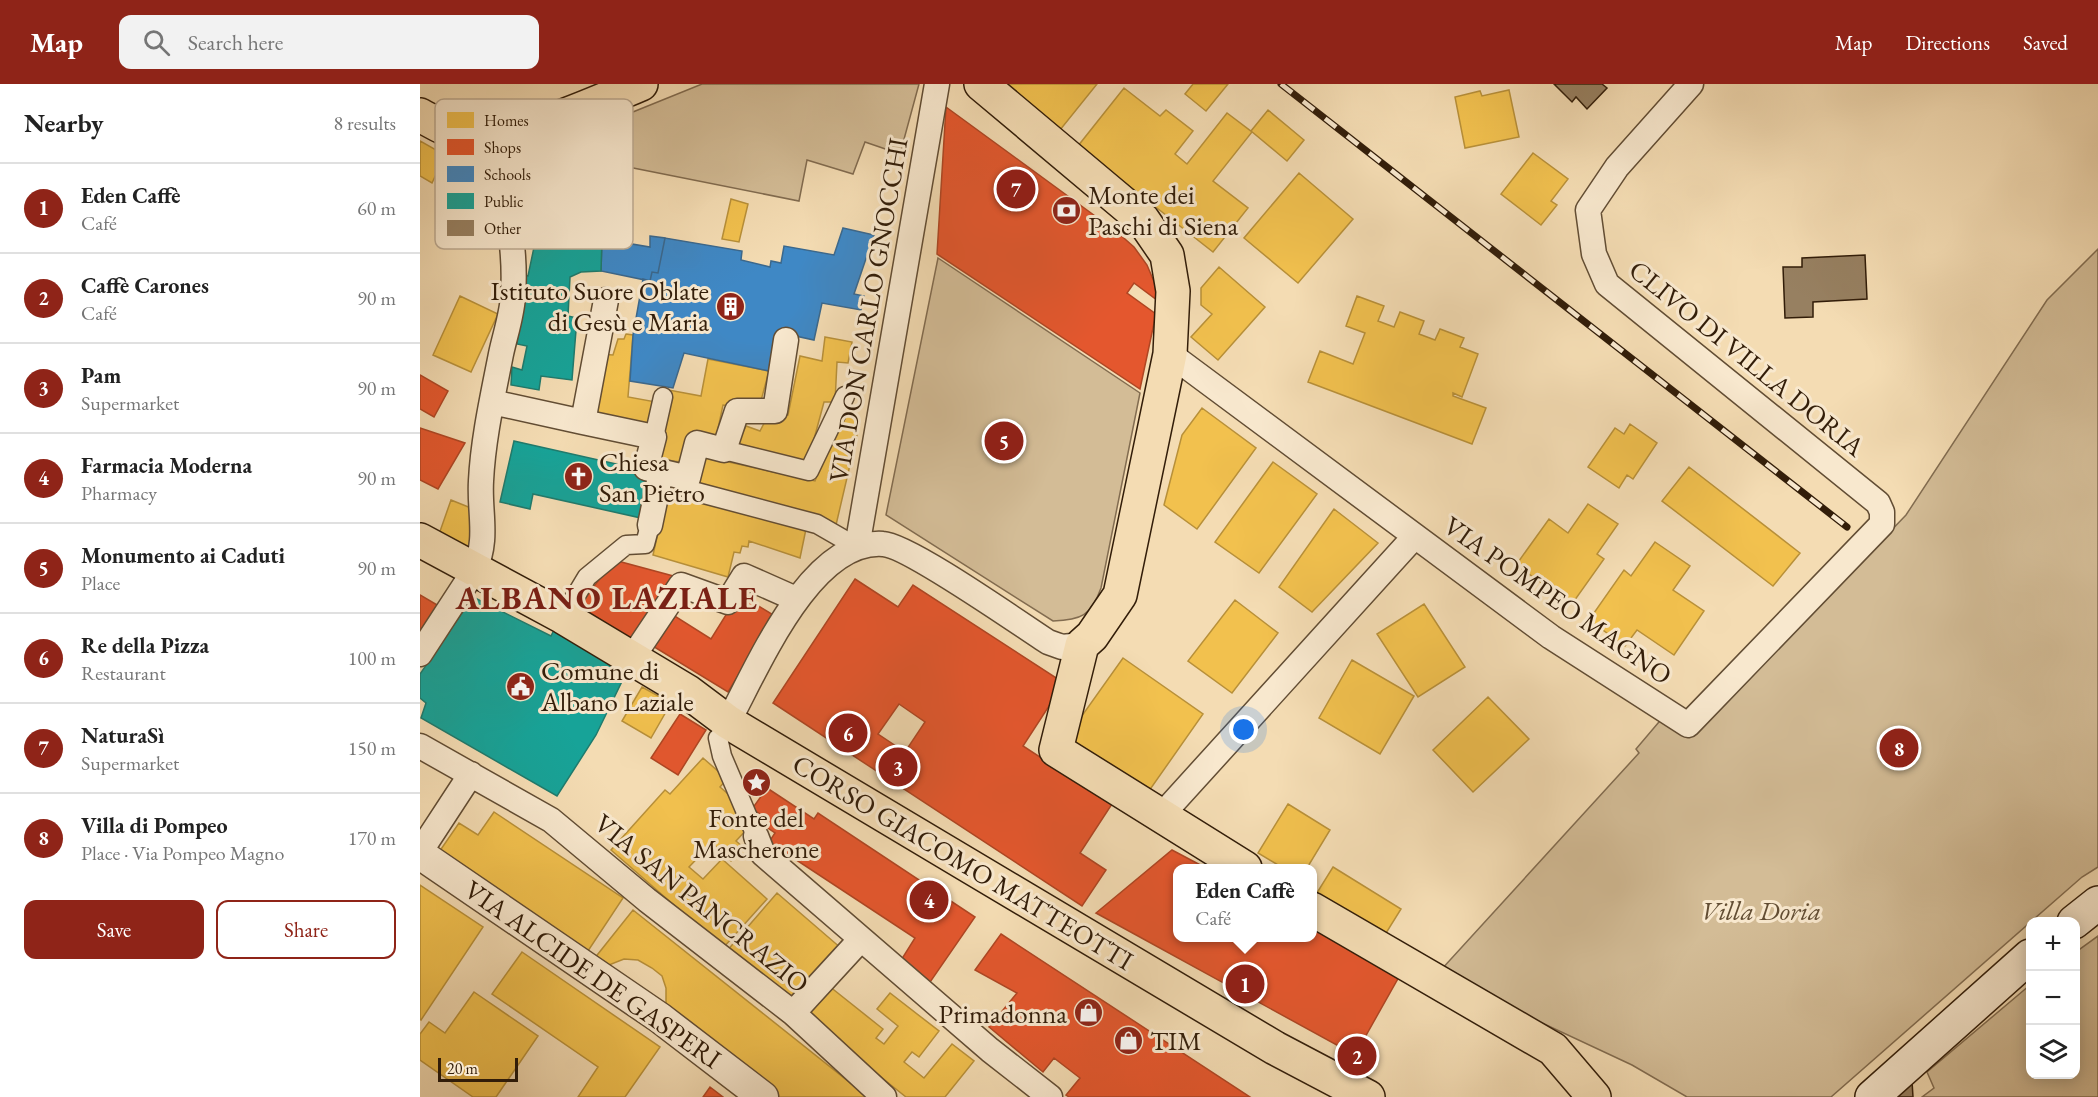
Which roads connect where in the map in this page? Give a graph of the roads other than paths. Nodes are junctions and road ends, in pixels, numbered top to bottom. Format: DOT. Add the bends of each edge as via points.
graph roads {
  1 [pos="641,84"];
  2 [pos="937,84"];
  3 [pos="981,84"];
  4 [pos="1691,84"];
  5 [pos="602,99"];
  6 [pos="420,115"];
  7 [pos="435,122"];
  8 [pos="511,249"];
  9 [pos="606,300"];
  10 [pos="786,340"];
  11 [pos="1170,354"];
  12 [pos="845,396"];
  13 [pos="663,397"];
  14 [pos="492,402"];
  15 [pos="583,422"];
  16 [pos="654,437"];
  17 [pos="724,450"];
  18 [pos="661,472"];
  19 [pos="688,478"];
  20 [pos="1882,524"];
  21 [pos="650,525"];
  22 [pos="1415,536"];
  23 [pos="420,540"];
  24 [pos="857,547"];
  25 [pos="467,567"];
  26 [pos="796,599"];
  27 [pos="563,617"];
  28 [pos="1082,645"];
  29 [pos="420,654"];
  30 [pos="632,658"];
  31 [pos="723,730"];
  32 [pos="420,746"];
  33 [pos="471,774"];
  34 [pos="1160,817"];
  35 [pos="756,836"];
  36 [pos="420,853"];
  37 [pos="1238,864"];
  38 [pos="2098,903"];
  39 [pos="1317,912"];
  40 [pos="2079,917"];
  41 [pos="861,939"];
  42 [pos="2026,960"];
  43 [pos="793,1013"];
  44 [pos="763,1097"];
  45 [pos="884,1097"];
  46 [pos="1050,1097"];
  47 [pos="1368,1097"];
  48 [pos="1594,1097"];
  49 [pos="1872,1097"];
  1 -- 5 [label="main road"];
  2 -- 24 [label="street, VIA DON CARLO GNOCCHI"];
  3 -- 11 [label="main road" via="1143,220 1167,255 1173,291"];
  4 -- 20 [label="street, CLIVO DI VILLA DORIA" via="1617,167 1588,210 1594,254 1607,284 1878,503"];
  6 -- 7 [label="main road"];
  8 -- 14 [label="street" via="513,297"];
  9 -- 15 [label="street"];
  10 -- 17 [label="street" via="775,411 737,411"];
  11 -- 22 [label="street, VIA POMPEO MAGNO"];
  11 -- 28 [label="main road" via="1120,595"];
  12 -- 17 [label="street" via="809,471"];
  13 -- 16 [label="street"];
  14 -- 15 [label="street"];
  14 -- 25 [label="street" via="481,480 484,530"];
  15 -- 16 [label="street"];
  16 -- 18 [label="street" via="646,468"];
  17 -- 19 [label="street" via="698,443"];
  18 -- 19 [label="street"];
  18 -- 21 [label="street"];
  19 -- 24 [label="street" via="689,490 817,524"];
  20 -- 22 [label="street, VIA POMPEO MAGNO" via="1688,726 1551,637"];
  21 -- 27 [label="street" via="645,544 626,545 586,577"];
  22 -- 34 [label="street"];
  23 -- 25 [label="main road, CORSO GIACOMO MATTEOTTI"];
  24 -- 26 [label="street" via="836,559"];
  24 -- 28 [label="street" via="884,543 913,556 1048,642 1062,647"];
  25 -- 27 [label="main road, CORSO GIACOMO MATTEOTTI"];
  25 -- 29 [label="street"];
  26 -- 30 [label="street" via="744,576 728,602 681,585"];
  26 -- 31 [label="street"];
  27 -- 30 [label="main road, CORSO GIACOMO MATTEOTTI"];
  28 -- 34 [label="main road" via="1056,750"];
  30 -- 31 [label="main road, CORSO GIACOMO MATTEOTTI" via="688,692"];
  31 -- 35 [label="street" via="722,756"];
  31 -- 47 [label="main road, CORSO GIACOMO MATTEOTTI" via="1275,1048"];
  32 -- 33 [label="street, VIA SAN PANCRAZIO"];
  33 -- 36 [label="street"];
  33 -- 43 [label="street, VIA SAN PANCRAZIO" via="551,820"];
  34 -- 37 [label="main road"];
  35 -- 41 [label="street" via="763,854"];
  36 -- 44 [label="street, VIA ALCIDE DE GASPERI" via="660,1018"];
  38 -- 40 [label="main road"];
  39 -- 48 [label="main road" via="1553,1049"];
  41 -- 43 [label="street"];
  41 -- 46 [label="street"];
  42 -- 49 [label="main road"];
  43 -- 45 [label="street, VIA SAN PANCRAZIO"];
}
